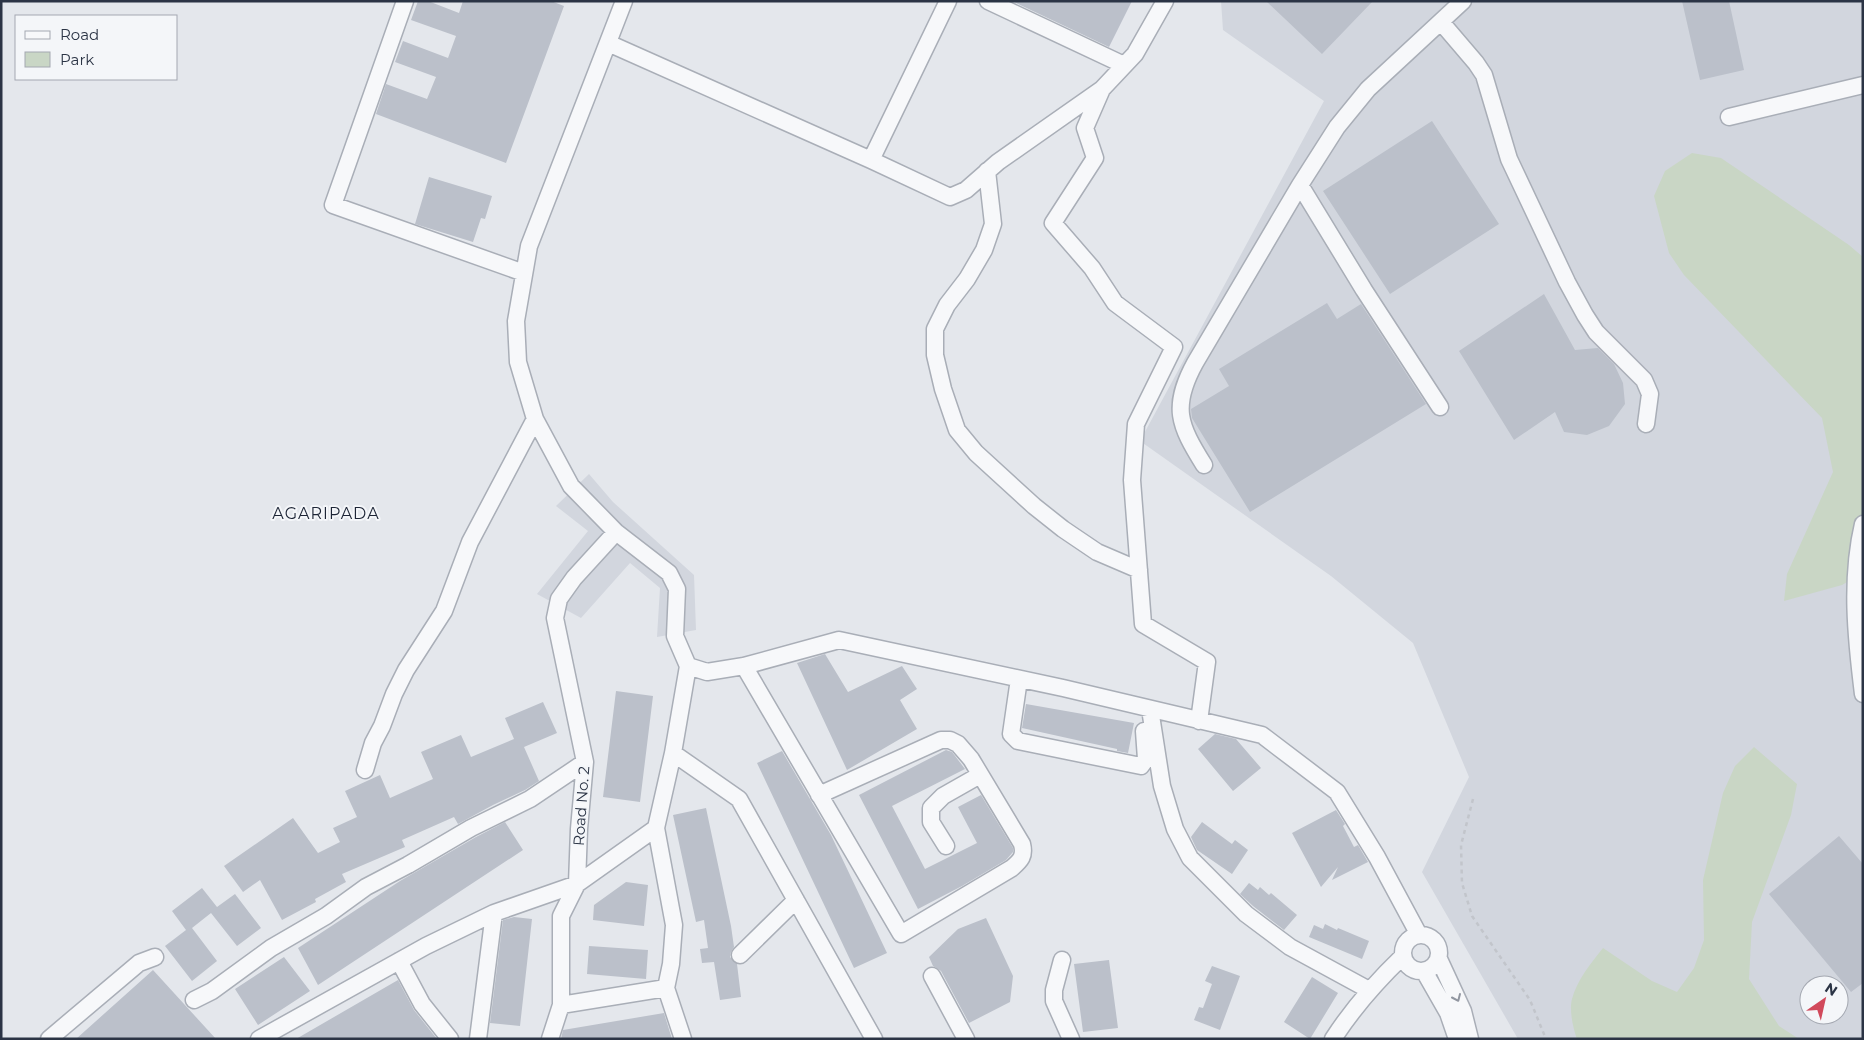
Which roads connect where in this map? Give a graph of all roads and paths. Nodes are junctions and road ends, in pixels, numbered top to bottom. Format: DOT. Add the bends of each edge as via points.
graph roads {
  1 [pos="405,1"];
  2 [pos="624,1"];
  3 [pos="948,1"];
  4 [pos="988,1"];
  5 [pos="1165,1"];
  6 [pos="1463,1"];
  7 [pos="1441,22"];
  8 [pos="608,43"];
  9 [pos="1124,65"];
  10 [pos="1863,85"];
  11 [pos="1102,89"];
  12 [pos="1729,117"];
  13 [pos="871,160"];
  14 [pos="987,171"];
  15 [pos="1300,185"];
  16 [pos="524,273"];
  17 [pos="1440,407"];
  18 [pos="535,419"];
  19 [pos="1646,424"];
  20 [pos="1204,465"];
  21 [pos="1863,524"];
  22 [pos="616,532"];
  23 [pos="1139,570"];
  24 [pos="688,666"];
  25 [pos="744,666"];
  26 [pos="1019,679"];
  27 [pos="1863,694"];
  28 [pos="1147,708"];
  29 [pos="1198,721"];
  30 [pos="673,753"];
  31 [pos="585,762"];
  32 [pos="364,770"];
  33 [pos="980,774"];
  34 [pos="819,795"];
  35 [pos="1473,799"];
  36 [pos="656,828"];
  37 [pos="946,846"];
  38 [pos="577,884"];
  39 [pos="796,900"];
  40 [pos="494,913"];
  41 [pos="1419,935"];
  42 [pos="740,955"];
  43 [pos="1403,956"];
  44 [pos="155,957"];
  45 [pos="1439,958"];
  46 [pos="1062,960"];
  47 [pos="399,961"];
  48 [pos="1419,971"];
  49 [pos="932,976"];
  50 [pos="666,988"];
  51 [pos="1371,988"];
  52 [pos="194,1000"];
  53 [pos="561,1005"];
  54 [pos="49,1039"];
  55 [pos="259,1039"];
  56 [pos="450,1039"];
  57 [pos="478,1039"];
  58 [pos="550,1039"];
  59 [pos="683,1039"];
  60 [pos="874,1039"];
  61 [pos="966,1039"];
  62 [pos="1071,1039"];
  63 [pos="1332,1039"];
  64 [pos="1457,1039"];
  65 [pos="1470,1039"];
  66 [pos="1546,1039"];
  1 -- 16 [label="street" via="333,205"];
  2 -- 8 [label="street"];
  3 -- 13 [label="street"];
  4 -- 9 [label="street"];
  5 -- 9 [label="street" via="1135,54"];
  6 -- 7 [label="street"];
  7 -- 15 [label="street" via="1368,89 1336,127"];
  7 -- 19 [label="street" via="1484,75 1509,158 1585,315 1602,339 1644,380 1650,394"];
  8 -- 13 [label="street"];
  8 -- 16 [label="street" via="529,246"];
  9 -- 11 [label="street"];
  10 -- 12 [label="street"];
  11 -- 14 [label="street"];
  11 -- 23 [label="street" via="1085,128 1095,158 1053,222 1092,268 1115,303 1174,347 1136,424 1132,480"];
  13 -- 14 [label="street" via="950,197 966,190"];
  14 -- 23 [label="street" via="993,224 984,250 935,329 935,355 957,430 976,453 1063,529 1097,552"];
  15 -- 17 [label="street"];
  15 -- 20 [label="street" via="1186,381 1180,399 1180,418 1188,440"];
  16 -- 18 [label="street" via="516,321 518,362"];
  18 -- 22 [label="street" via="571,486"];
  18 -- 32 [label="street" via="470,542 444,611 394,694"];
  21 -- 27 [label="street" via="1854,614"];
  22 -- 24 [label="street" via="670,573 677,589 675,636"];
  22 -- 31 [label="street, Road No. 2" via="559,598 555,618"];
  23 -- 29 [label="street" via="1143,624 1207,662"];
  24 -- 25 [label="street" via="707,672"];
  24 -- 30 [label="street"];
  25 -- 26 [label="street" via="839,640"];
  25 -- 34 [label="street"];
  26 -- 28 [label="street"];
  26 -- 28 [label="street" via="1011,734 1018,741 1140,766 1146,759"];
  28 -- 29 [label="street"];
  28 -- 51 [label="street" via="1162,786 1175,829 1190,858 1246,914 1290,947"];
  29 -- 41 [label="street" via="1262,734 1338,792"];
  30 -- 36 [label="street"];
  30 -- 39 [label="street" via="738,799"];
  31 -- 38 [label="street, Road No. 2"];
  31 -- 52 [label="street" via="530,799 470,828 366,887"];
  33 -- 34 [label="street" via="958,744 941,740"];
  33 -- 34 [label="street" via="1022,844 1024,853 1021,860 901,934"];
  33 -- 37 [label="street" via="943,796 931,808 931,822"];
  35 -- 66 [label="path" via="1461,844 1462,883 1472,916 1530,1000"];
  36 -- 38 [label="street"];
  36 -- 50 [label="street" via="674,925"];
  38 -- 40 [label="street"];
  38 -- 53 [label="street, Road No. 2" via="561,916"];
  39 -- 42 [label="street"];
  39 -- 60 [label="street"];
  40 -- 47 [label="street"];
  40 -- 57 [label="street"];
  41 -- 43 [label="street" via="1407,942"];
  41 -- 45 [label="street" via="1433,939 1440,951"];
  43 -- 48 [label="street" via="1409,967"];
  43 -- 51 [label="street"];
  44 -- 54 [label="street" via="139,963"];
  45 -- 48 [label="street" via="1430,969"];
  45 -- 65 [label="street, one-way" via="1463,1011"];
  46 -- 62 [label="street" via="1054,1001"];
  47 -- 55 [label="street"];
  47 -- 56 [label="street" via="422,1004"];
  48 -- 51 [label="street"];
  48 -- 64 [label="street" via="1448,1013"];
  49 -- 61 [label="street"];
  50 -- 53 [label="street"];
  50 -- 59 [label="street"];
  51 -- 63 [label="street"];
  53 -- 58 [label="street, Road No. 2"];
}
